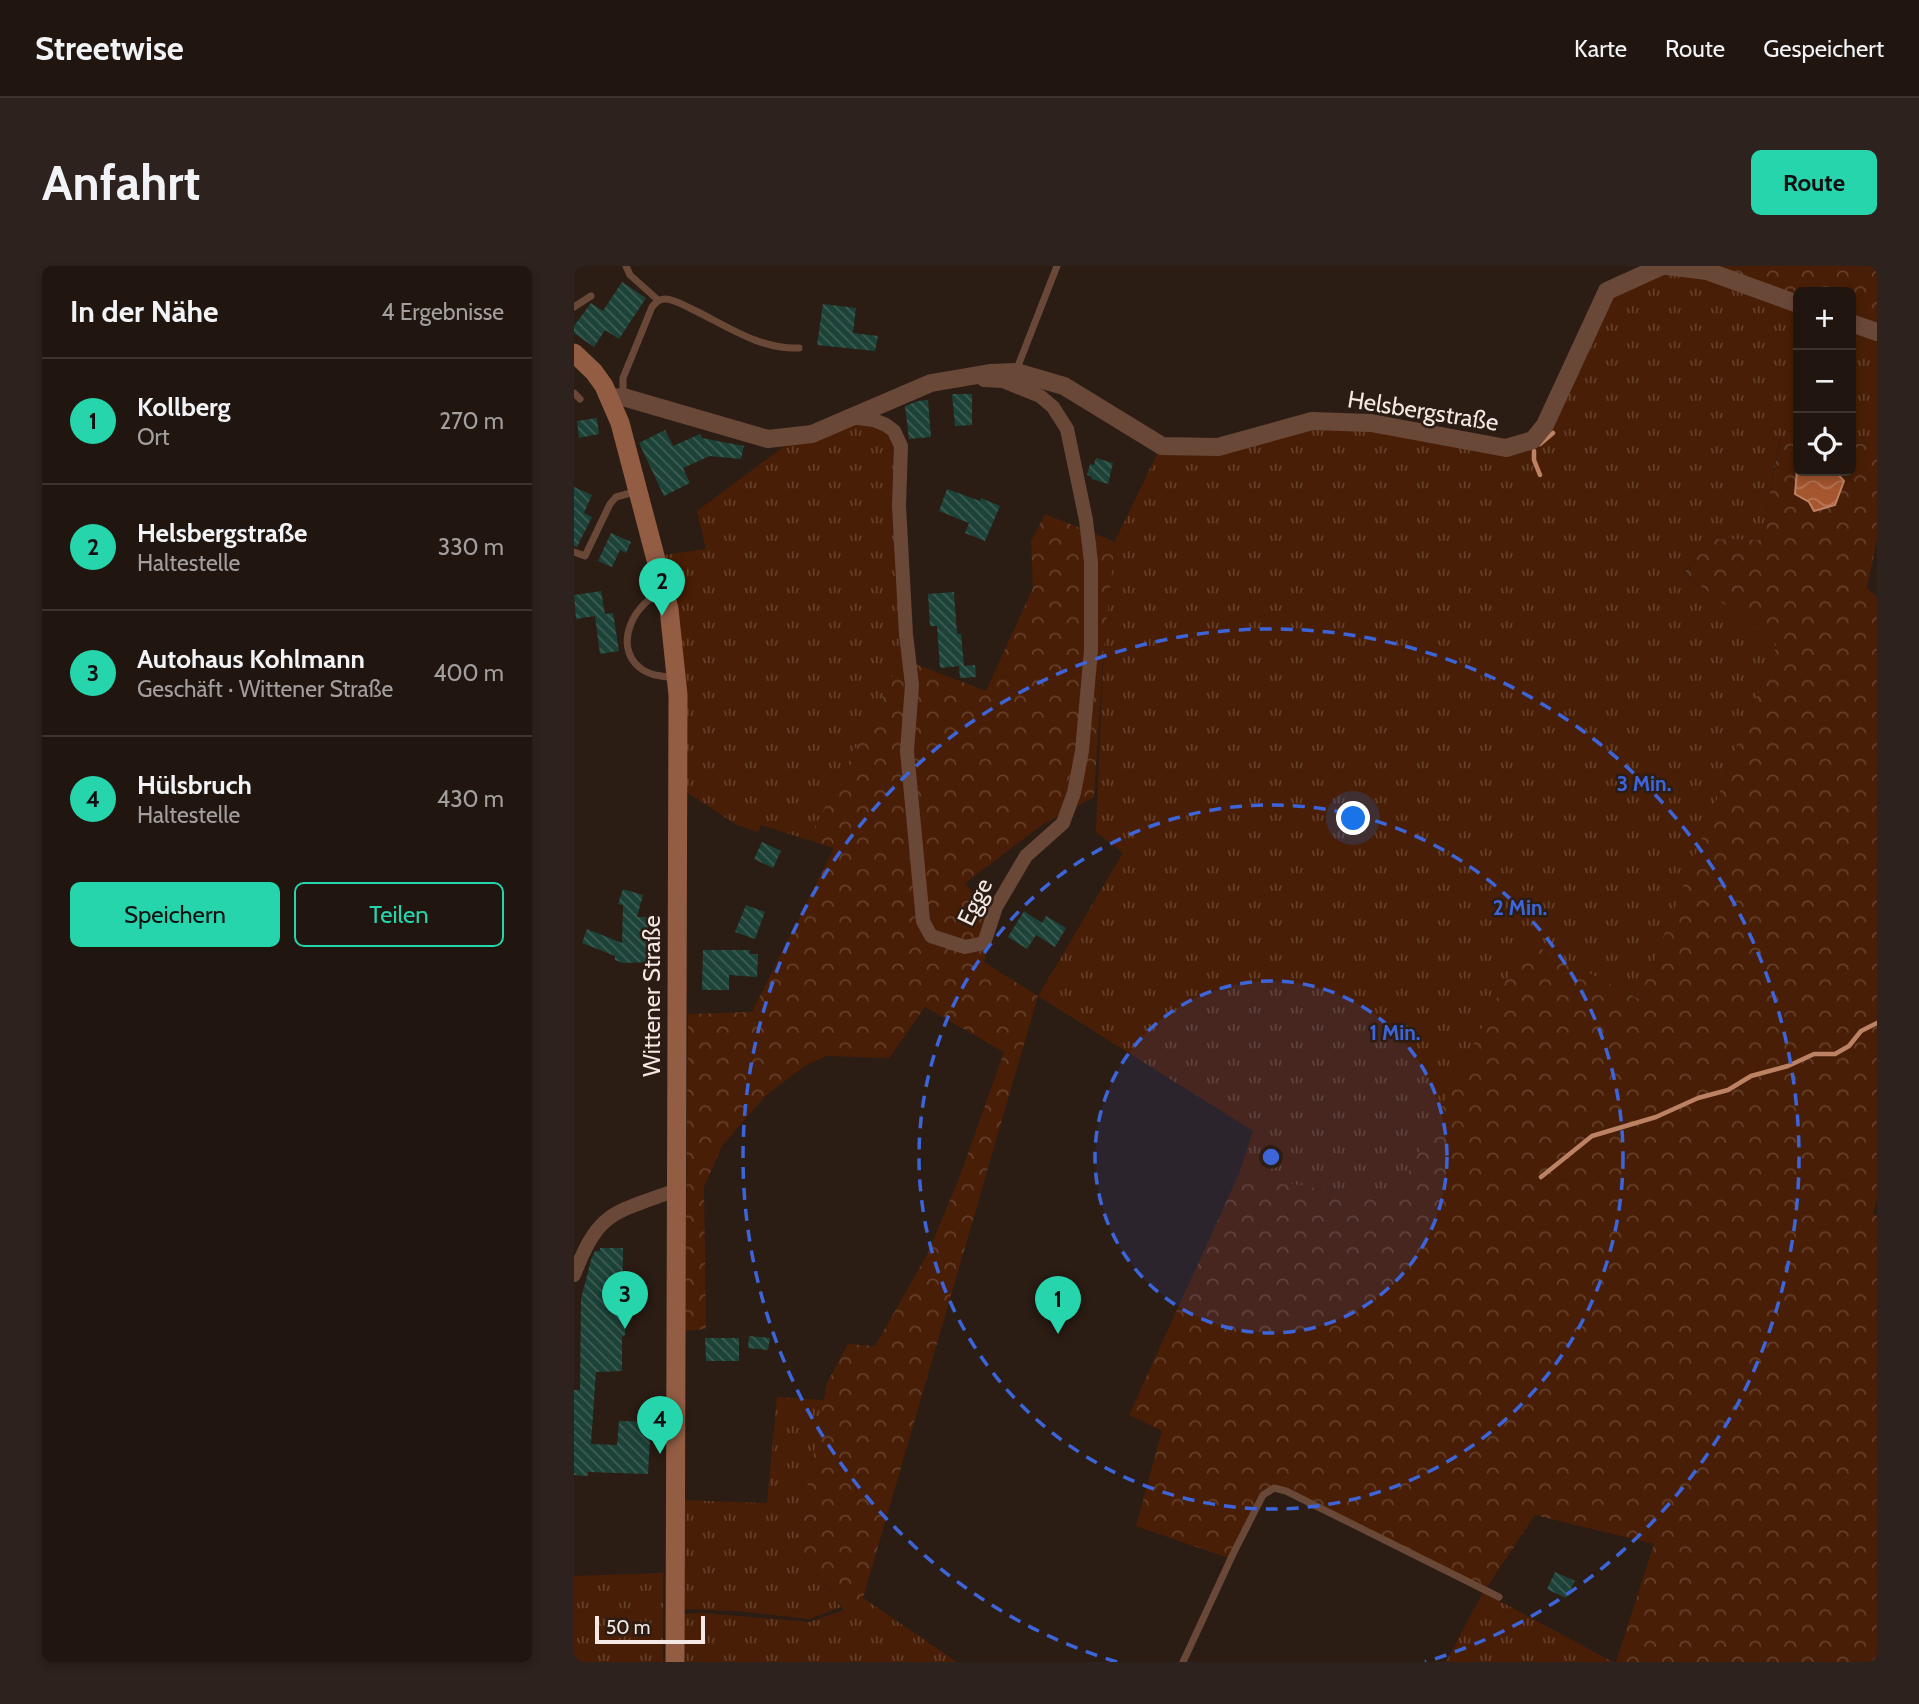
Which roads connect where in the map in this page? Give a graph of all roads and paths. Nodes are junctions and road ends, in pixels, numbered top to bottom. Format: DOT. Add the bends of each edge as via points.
graph roads {
  1 [pos="626,266"];
  2 [pos="1057,266"];
  3 [pos="1665,266"];
  4 [pos="591,296"];
  5 [pos="658,300"];
  6 [pos="1793,302"];
  7 [pos="574,307"];
  8 [pos="1856,325"];
  9 [pos="1877,332"];
  10 [pos="799,348"];
  11 [pos="574,353"];
  12 [pos="1016,372"];
  13 [pos="955,378"];
  14 [pos="617,397"];
  15 [pos="849,417"];
  16 [pos="639,491"];
  17 [pos="574,552"];
  18 [pos="665,592"];
  19 [pos="676,678"];
  20 [pos="676,1193"];
  21 [pos="574,1275"];
  22 [pos="1499,1597"];
  23 [pos="675,1662"];
  24 [pos="1183,1662"];
  1 -- 5 [label="lane"];
  2 -- 12 [label="lane"];
  3 -- 6 [label="street, Helsbergstraße" via="1707,271"];
  3 -- 12 [label="street, Helsbergstraße" via="1607,291 1545,425 1533,440 1506,448 1371,423 1312,421 1218,447 1162,446 1064,386"];
  4 -- 7 [label="lane"];
  5 -- 10 [label="lane" via="667,298 685,305 780,349"];
  5 -- 14 [label="lane"];
  8 -- 9 [label="street"];
  11 -- 14 [label="main road, Wittener Straße"];
  12 -- 13 [label="street, Helsbergstraße"];
  13 -- 15 [label="street, Helsbergstraße" via="931,383"];
  13 -- 15 [label="street, Egge" via="1003,381 1028,390 1062,417 1071,440 1091,562 1091,650 1074,793 1063,823 1026,856 1012,877 984,943 965,947 931,936 923,921 908,751 912,685 900,519 901,446 886,425"];
  14 -- 15 [label="street, Helsbergstraße" via="768,439 812,434"];
  14 -- 16 [label="main road, Wittener Straße"];
  16 -- 17 [label="lane" via="616,498 585,556"];
  16 -- 18 [label="main road, Wittener Straße"];
  18 -- 19 [label="main road, Wittener Straße"];
  18 -- 19 [label="lane" via="639,608 629,626 627,645 640,668"];
  19 -- 20 [label="main road, Wittener Straße"];
  20 -- 21 [label="street" via="621,1209 607,1218 589,1240"];
  20 -- 23 [label="main road, Wittener Straße"];
  22 -- 24 [label="lane" via="1275,1488 1263,1495"];
}
